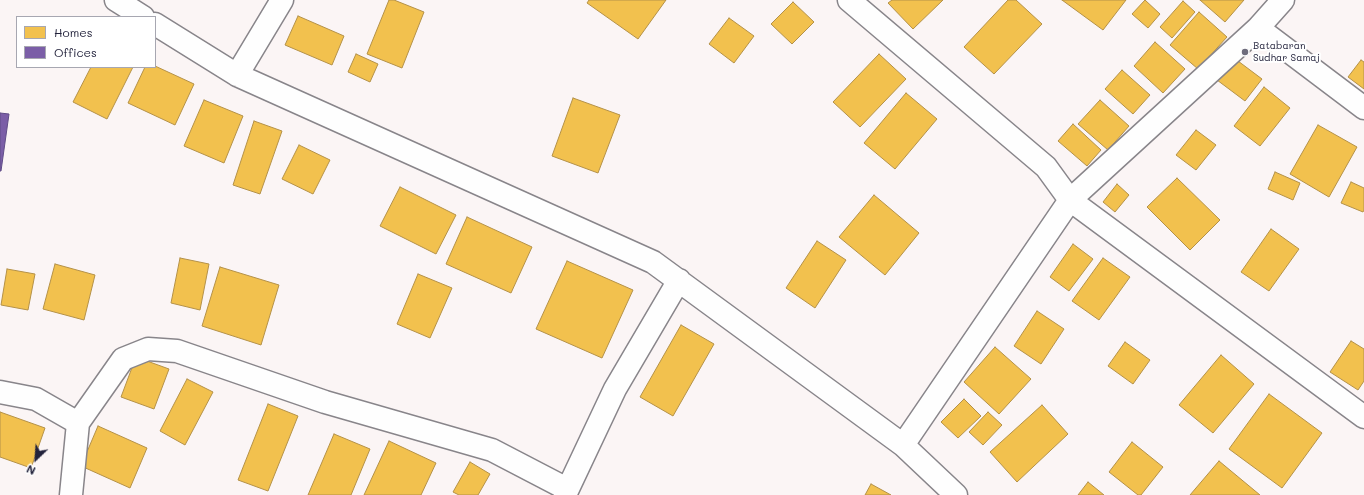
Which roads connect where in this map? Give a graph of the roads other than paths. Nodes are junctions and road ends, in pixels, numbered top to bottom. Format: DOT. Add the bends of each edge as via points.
graph roads {
  1 [pos="116,0"];
  2 [pos="282,0"];
  3 [pos="850,0"];
  4 [pos="1283,0"];
  5 [pos="142,16"];
  6 [pos="156,25"];
  7 [pos="1258,28"];
  8 [pos="238,75"];
  9 [pos="1364,108"];
  10 [pos="1070,200"];
  11 [pos="679,280"];
  12 [pos="0,392"];
  13 [pos="1364,417"];
  14 [pos="78,423"];
  15 [pos="903,445"];
  16 [pos="566,492"];
  17 [pos="71,495"];
  18 [pos="956,495"];
  1 -- 5 [label="street"];
  2 -- 8 [label="street"];
  3 -- 10 [label="street" via="1046,167"];
  4 -- 7 [label="street"];
  6 -- 8 [label="street"];
  7 -- 9 [label="street"];
  7 -- 10 [label="street"];
  8 -- 11 [label="street" via="653,262"];
  10 -- 13 [label="street"];
  10 -- 15 [label="street"];
  11 -- 15 [label="street"];
  11 -- 16 [label="street" via="615,389"];
  12 -- 14 [label="street" via="36,399"];
  14 -- 16 [label="street" via="123,359 148,349 177,351 324,402 492,450"];
  14 -- 17 [label="street"];
  15 -- 18 [label="street"];
}
